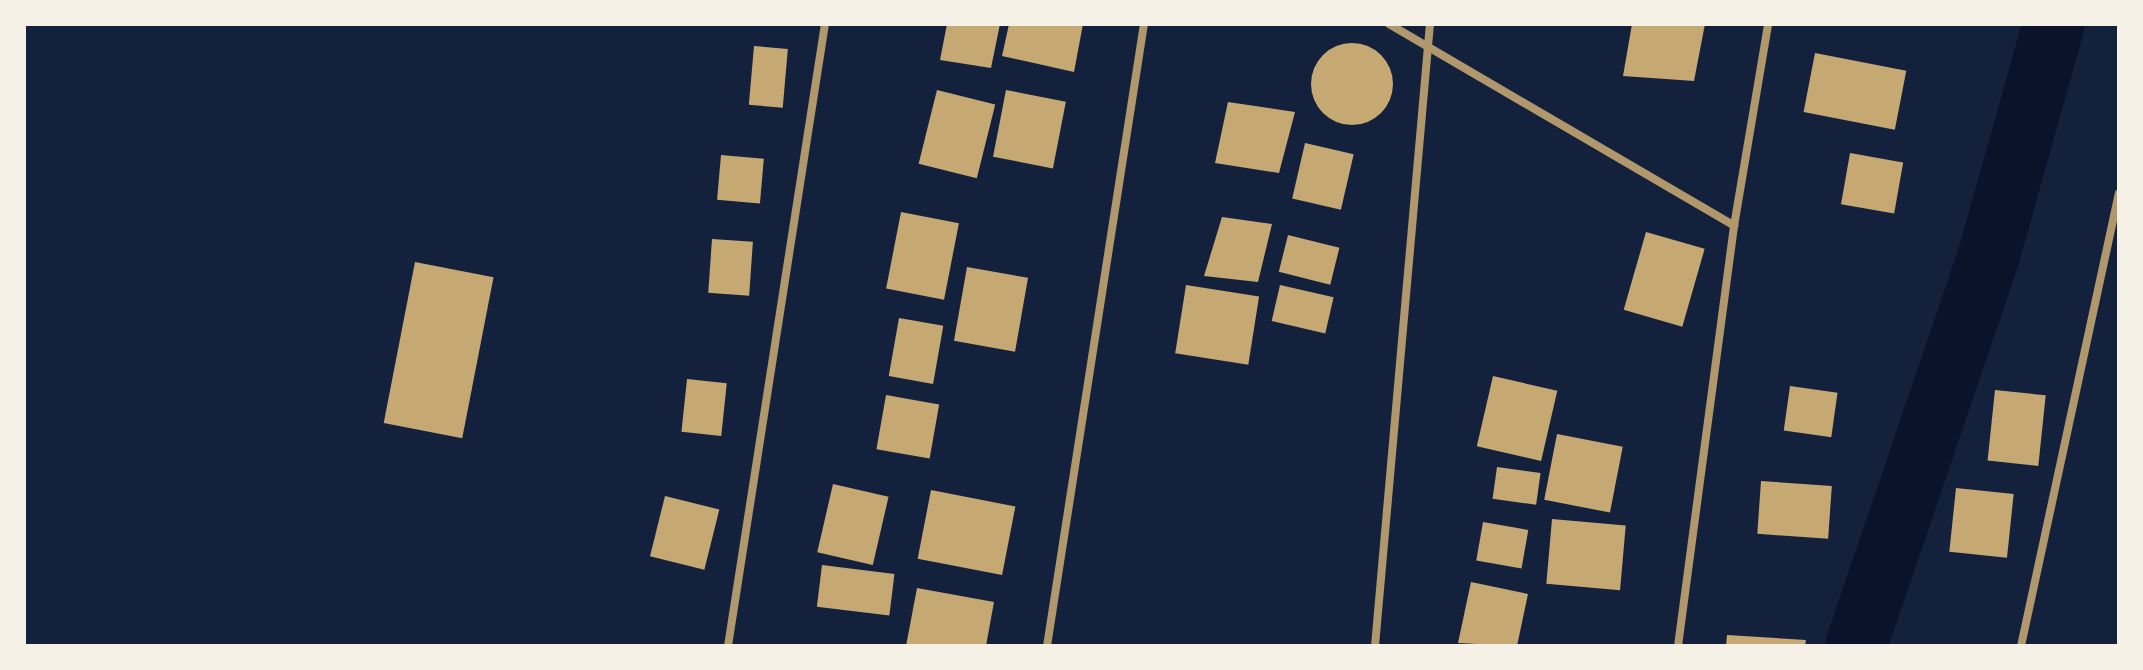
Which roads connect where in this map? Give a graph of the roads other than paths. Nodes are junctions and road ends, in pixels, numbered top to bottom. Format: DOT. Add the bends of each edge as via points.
graph roads {
  1 [pos="825,24"];
  2 [pos="1144,24"];
  3 [pos="1389,24"];
  4 [pos="1430,24"];
  5 [pos="1768,24"];
  6 [pos="1426,49"];
  7 [pos="2119,193"];
  8 [pos="1734,226"];
  9 [pos="728,646"];
  10 [pos="1047,646"];
  11 [pos="1375,646"];
  12 [pos="1678,646"];
  13 [pos="2021,646"];
  1 -- 9 [label="street"];
  2 -- 10 [label="street"];
  3 -- 6 [label="street"];
  4 -- 6 [label="street"];
  5 -- 8 [label="street"];
  6 -- 8 [label="street"];
  6 -- 11 [label="street"];
  7 -- 13 [label="street"];
  8 -- 12 [label="street"];
}
